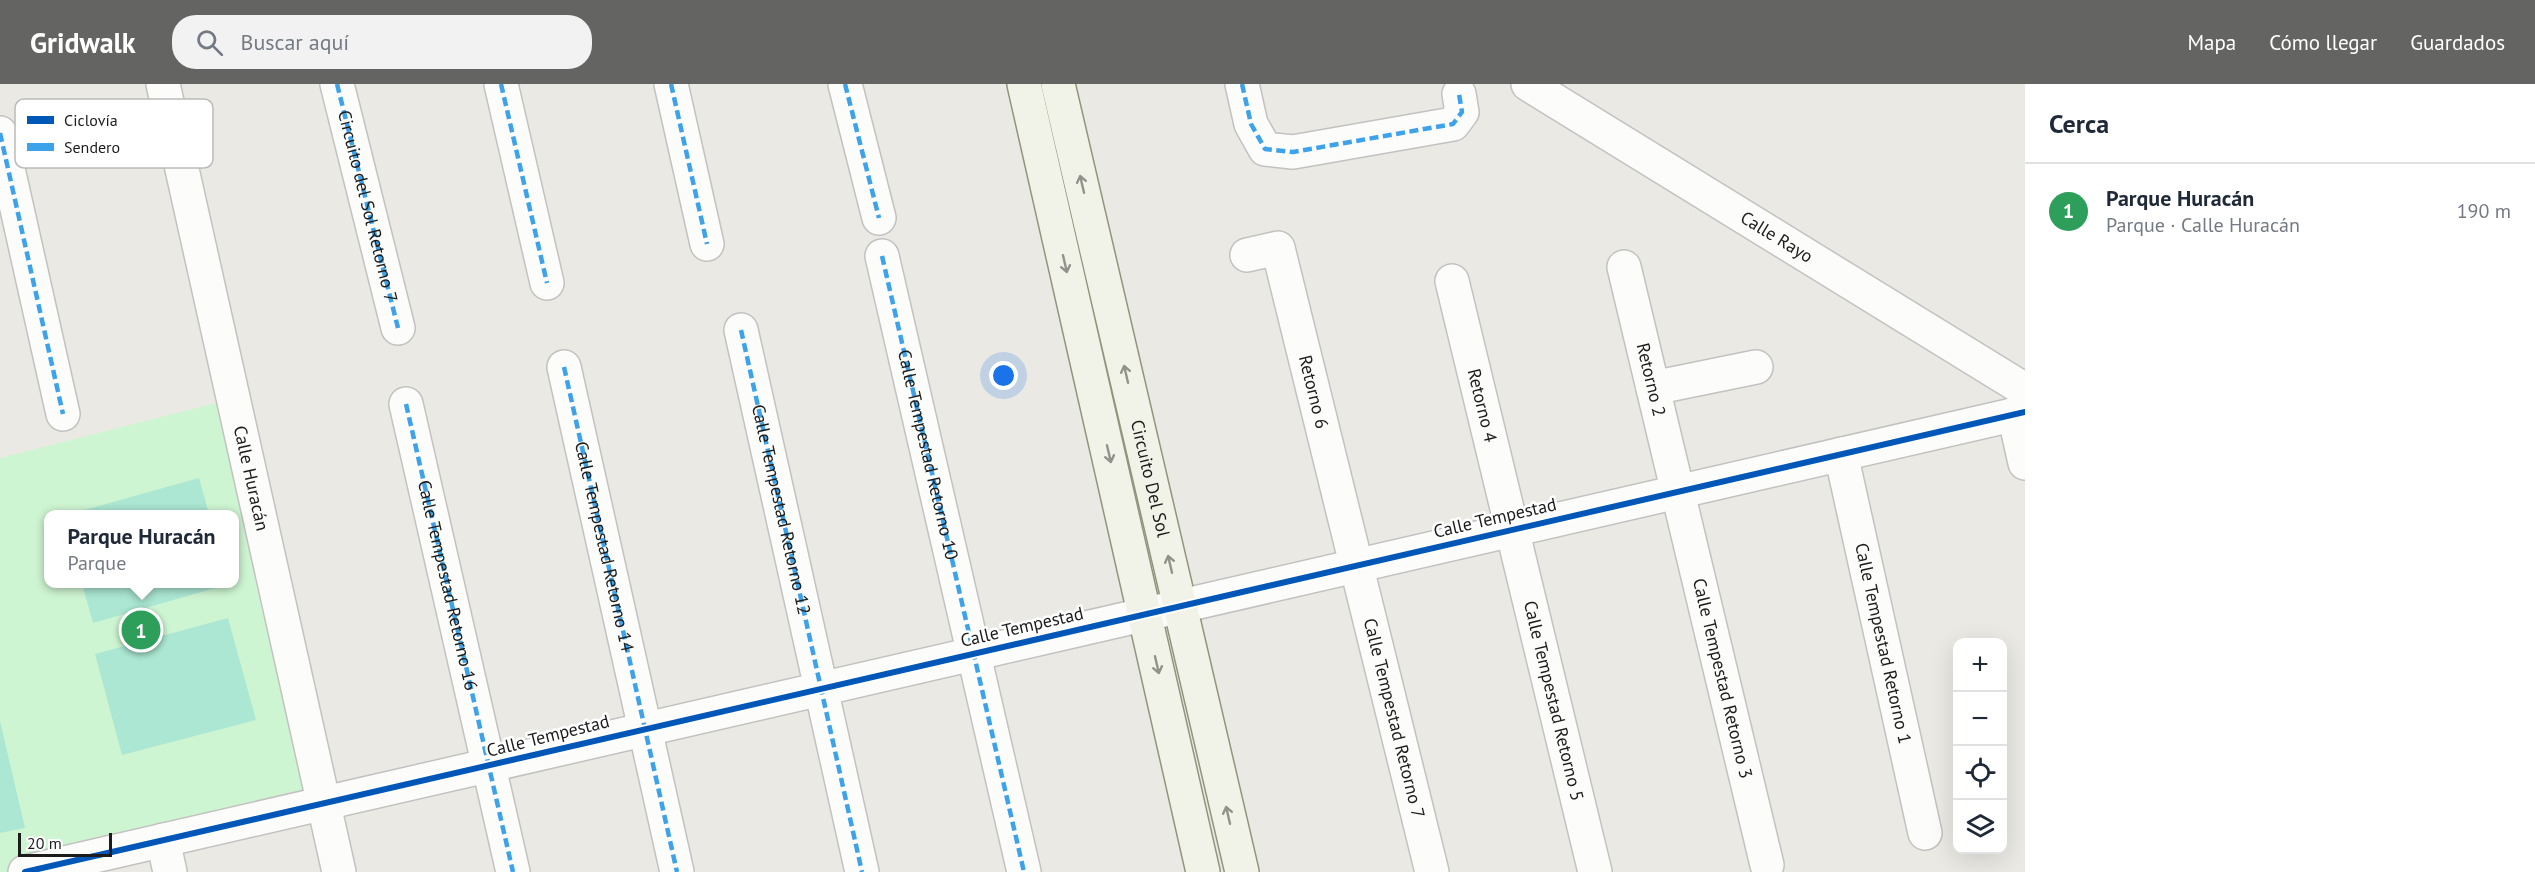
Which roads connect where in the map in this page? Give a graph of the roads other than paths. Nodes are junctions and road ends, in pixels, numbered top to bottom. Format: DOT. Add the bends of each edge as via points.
graph roads {
  1 [pos="163,84"];
  2 [pos="337,84"];
  3 [pos="501,84"];
  4 [pos="671,84"];
  5 [pos="845,84"];
  6 [pos="1024,84"];
  7 [pos="1058,84"];
  8 [pos="1242,84"];
  9 [pos="1528,84"];
  10 [pos="1459,94"];
  11 [pos="166,99"];
  12 [pos="0,134"];
  13 [pos="182,168"];
  14 [pos="879,218"];
  15 [pos="707,244"];
  16 [pos="1247,255"];
  17 [pos="882,256"];
  18 [pos="1624,267"];
  19 [pos="1452,281"];
  20 [pos="547,283"];
  21 [pos="398,328"];
  22 [pos="741,330"];
  23 [pos="564,367"];
  24 [pos="1756,367"];
  25 [pos="1653,388"];
  26 [pos="406,404"];
  27 [pos="2021,405"];
  28 [pos="63,414"];
  29 [pos="1841,454"];
  30 [pos="2025,463"];
  31 [pos="1678,492"];
  32 [pos="1512,530"];
  33 [pos="1357,566"];
  34 [pos="1180,606"];
  35 [pos="1145,614"];
  36 [pos="973,654"];
  37 [pos="820,689"];
  38 [pos="643,728"];
  39 [pos="489,766"];
  40 [pos="324,803"];
  41 [pos="1925,833"];
  42 [pos="163,840"];
  43 [pos="1767,865"];
  44 [pos="25,872"];
  45 [pos="170,872"];
  46 [pos="339,872"];
  47 [pos="513,872"];
  48 [pos="677,872"];
  49 [pos="862,872"];
  50 [pos="1023,872"];
  51 [pos="1203,872"];
  52 [pos="1242,872"];
  53 [pos="1432,872"];
  54 [pos="1595,872"];
  1 -- 11 [label="street, Calle Huracán"];
  2 -- 21 [label="street, Circuito del Sol Retorno 7"];
  3 -- 20 [label="street"];
  4 -- 15 [label="street"];
  5 -- 14 [label="street"];
  6 -- 35 [label="street, Circuito Del Sol, one-way"];
  34 -- 7 [label="street, Circuito Del Sol, one-way"];
  8 -- 10 [label="street" via="1251,124 1265,149 1293,152 1453,124 1462,112"];
  9 -- 27 [label="street, Calle Rayo"];
  12 -- 28 [label="street"];
  13 -- 40 [label="street, Calle Huracán"];
  16 -- 33 [label="street, Retorno 6" via="1278,248"];
  17 -- 36 [label="street, Calle Tempestad Retorno 10"];
  18 -- 25 [label="street, Retorno 2"];
  19 -- 32 [label="street, Retorno 4"];
  22 -- 37 [label="street, Calle Tempestad Retorno 12"];
  23 -- 38 [label="street, Calle Tempestad Retorno 14"];
  24 -- 25 [label="street"];
  25 -- 31 [label="street, Retorno 2"];
  26 -- 39 [label="street, Calle Tempestad Retorno 16"];
  27 -- 29 [label="street, Calle Tempestad"];
  27 -- 30 [label="street"];
  29 -- 31 [label="street, Calle Tempestad"];
  29 -- 41 [label="street, Calle Tempestad Retorno 1"];
  31 -- 32 [label="street, Calle Tempestad"];
  31 -- 43 [label="street, Calle Tempestad Retorno 3"];
  32 -- 33 [label="street, Calle Tempestad"];
  32 -- 54 [label="street, Calle Tempestad Retorno 5"];
  33 -- 34 [label="street, Calle Tempestad"];
  33 -- 53 [label="street, Calle Tempestad Retorno 7"];
  34 -- 35 [label="street, Calle Tempestad"];
  52 -- 34 [label="street, Circuito Del Sol, one-way"];
  35 -- 36 [label="street, Calle Tempestad"];
  35 -- 51 [label="street, Circuito Del Sol, one-way"];
  36 -- 37 [label="street, Calle Tempestad"];
  36 -- 50 [label="street, Calle Tempestad Retorno 10"];
  37 -- 38 [label="street, Calle Tempestad"];
  37 -- 49 [label="street, Calle Tempestad Retorno 12"];
  38 -- 39 [label="street, Calle Tempestad"];
  38 -- 48 [label="street, Calle Tempestad Retorno 14"];
  39 -- 40 [label="street, Calle Tempestad"];
  39 -- 47 [label="street, Calle Tempestad Retorno 16"];
  40 -- 42 [label="street, Calle Tempestad"];
  40 -- 46 [label="street, Calle Huracán"];
  42 -- 44 [label="street, Calle Tempestad"];
  42 -- 45 [label="street"];
}
